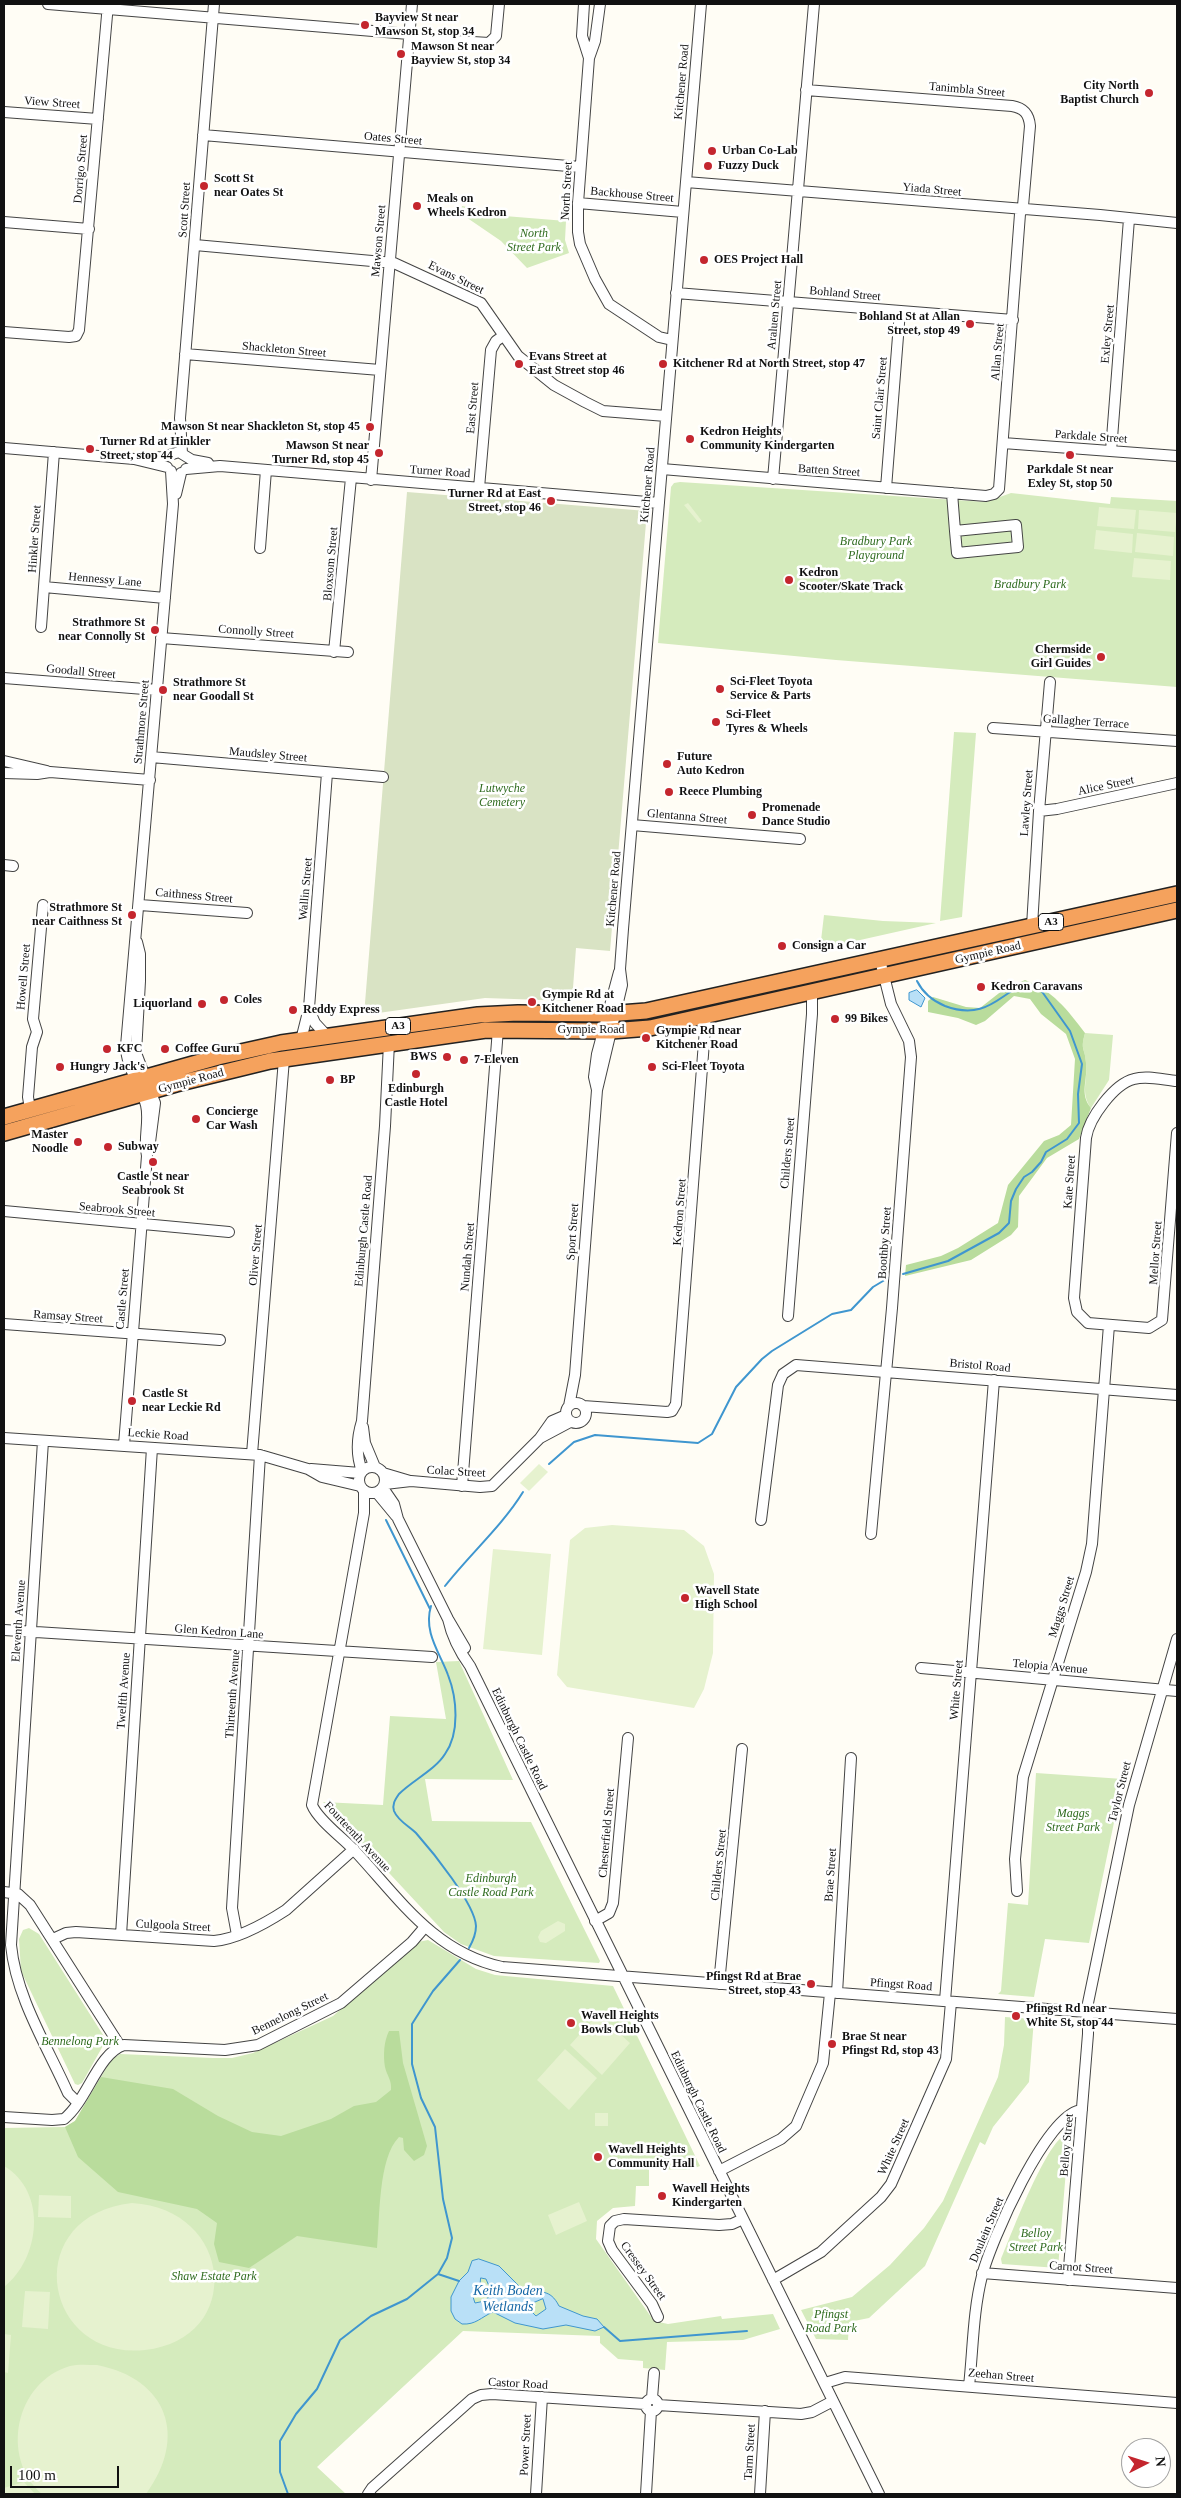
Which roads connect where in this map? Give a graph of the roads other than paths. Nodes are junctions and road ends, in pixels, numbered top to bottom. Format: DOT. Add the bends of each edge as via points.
graph roads {
  1 [pos="48,4"];
  2 [pos="214,4"];
  3 [pos="412,4"];
  4 [pos="499,4"];
  5 [pos="584,4"];
  6 [pos="600,4"];
  7 [pos="701,4"];
  8 [pos="814,4"];
  9 [pos="108,6"];
  10 [pos="213,18"];
  11 [pos="409,36"];
  12 [pos="589,58"];
  13 [pos="806,90"];
  14 [pos="4,112"];
  15 [pos="98,119"];
  16 [pos="203,135"];
  17 [pos="399,152"];
  18 [pos="580,167"];
  19 [pos="686,182"];
  20 [pos="798,192"];
  21 [pos="578,203"];
  22 [pos="1022,210"];
  23 [pos="683,212"];
  24 [pos="1129,219"];
  25 [pos="4,222"];
  26 [pos="1177,224"];
  27 [pos="88,229"];
  28 [pos="195,245"];
  29 [pos="389,262"];
  30 [pos="676,293"];
  31 [pos="788,302"];
  32 [pos="900,311"];
  33 [pos="1013,320"];
  34 [pos="4,332"];
  35 [pos="503,336"];
  36 [pos="672,340"];
  37 [pos="185,354"];
  38 [pos="380,370"];
  39 [pos="666,416"];
  40 [pos="1003,443"];
  41 [pos="4,448"];
  42 [pos="1111,451"];
  43 [pos="54,452"];
  44 [pos="178,455"];
  45 [pos="1177,456"];
  46 [pos="134,459"];
  47 [pos="220,466"];
  48 [pos="662,469"];
  49 [pos="176,470"];
  50 [pos="266,470"];
  51 [pos="350,478"];
  52 [pos="773,479"];
  53 [pos="371,480"];
  54 [pos="479,488"];
  55 [pos="886,488"];
  56 [pos="952,493"];
  57 [pos="994,494"];
  58 [pos="659,503"];
  59 [pos="955,531"];
  60 [pos="260,548"];
  61 [pos="44,587"];
  62 [pos="165,598"];
  63 [pos="41,627"];
  64 [pos="161,638"];
  65 [pos="334,652"];
  66 [pos="348,652"];
  67 [pos="4,678"];
  68 [pos="1050,682"];
  69 [pos="157,690"];
  70 [pos="993,728"];
  71 [pos="1045,732"];
  72 [pos="1177,741"];
  73 [pos="151,757"];
  74 [pos="4,761"];
  75 [pos="50,772"];
  76 [pos="4,773"];
  77 [pos="327,773"];
  78 [pos="383,777"];
  79 [pos="150,780"];
  80 [pos="1177,783"];
  81 [pos="1039,811"];
  82 [pos="632,825"];
  83 [pos="800,839"];
  84 [pos="1177,894"];
  85 [pos="43,905"];
  86 [pos="140,905"];
  87 [pos="1177,910"];
  88 [pos="247,913"];
  89 [pos="1032,926"];
  90 [pos="925,950"];
  91 [pos="880,960"];
  92 [pos="944,963"];
  93 [pos="883,976"];
  94 [pos="812,992"];
  95 [pos="309,1008"];
  96 [pos="612,1014"];
  97 [pos="706,1016"];
  98 [pos="498,1030"];
  99 [pos="607,1031"];
  100 [pos="327,1036"];
  101 [pos="301,1040"];
  102 [pos="389,1043"];
  103 [pos="284,1059"];
  104 [pos="140,1078"];
  105 [pos="1177,1080"];
  106 [pos="147,1093"];
  107 [pos="30,1109"];
  108 [pos="4,1116"];
  109 [pos="4,1133"];
  110 [pos="1177,1133"];
  111 [pos="4,1211"];
  112 [pos="141,1225"];
  113 [pos="229,1232"];
  114 [pos="788,1316"];
  115 [pos="4,1324"];
  116 [pos="1109,1325"];
  117 [pos="132,1334"];
  118 [pos="220,1340"];
  119 [pos="887,1371"];
  120 [pos="994,1380"];
  121 [pos="1104,1389"];
  122 [pos="1177,1395"];
  123 [pos="607,1408"];
  124 [pos="573,1410"];
  125 [pos="586,1417"];
  126 [pos="362,1421"];
  127 [pos="4,1438"];
  128 [pos="43,1440"];
  129 [pos="124,1445"];
  130 [pos="152,1448"];
  131 [pos="256,1454"];
  132 [pos="308,1469"];
  133 [pos="379,1470"];
  134 [pos="361,1472"];
  135 [pos="410,1481"];
  136 [pos="462,1486"];
  137 [pos="374,1489"];
  138 [pos="761,1520"];
  139 [pos="871,1534"];
  140 [pos="4,1630"];
  141 [pos="30,1632"];
  142 [pos="140,1639"];
  143 [pos="1177,1639"];
  144 [pos="249,1646"];
  145 [pos="338,1652"];
  146 [pos="432,1657"];
  147 [pos="921,1668"];
  148 [pos="970,1672"];
  149 [pos="1053,1679"];
  150 [pos="1162,1690"];
  151 [pos="1177,1691"];
  152 [pos="628,1738"];
  153 [pos="742,1749"];
  154 [pos="851,1758"];
  155 [pos="354,1849"];
  156 [pos="1017,1891"];
  157 [pos="9,1893"];
  158 [pos="595,1921"];
  159 [pos="424,1928"];
  160 [pos="121,1935"];
  161 [pos="237,1935"];
  162 [pos="53,1939"];
  163 [pos="623,1976"];
  164 [pos="719,1984"];
  165 [pos="833,1993"];
  166 [pos="948,2002"];
  167 [pos="1089,2012"];
  168 [pos="1177,2020"];
  169 [pos="120,2046"];
  170 [pos="78,2103"];
  171 [pos="1082,2110"];
  172 [pos="4,2117"];
  173 [pos="719,2171"];
  174 [pos="743,2219"];
  175 [pos="982,2273"];
  176 [pos="773,2280"];
  177 [pos="1068,2280"];
  178 [pos="1177,2287"];
  179 [pos="658,2317"];
  180 [pos="654,2373"];
  181 [pos="825,2383"];
  182 [pos="969,2386"];
  183 [pos="542,2398"];
  184 [pos="833,2401"];
  185 [pos="1177,2403"];
  186 [pos="652,2405"];
  187 [pos="765,2412"];
  188 [pos="368,2494"];
  189 [pos="536,2494"];
  190 [pos="646,2494"];
  191 [pos="760,2494"];
  192 [pos="880,2494"];
  1 -- 9 [label="street"];
  2 -- 10 [label="street, Scott Street"];
  3 -- 11 [label="street, Mawson Street"];
  4 -- 11 [label="street" via="494,44"];
  5 -- 12 [label="street, North Street" via="582,36"];
  6 -- 12 [label="street, North Street"];
  7 -- 19 [label="street, Kitchener Road"];
  8 -- 13 [label="street, Araluen Street"];
  9 -- 10 [label="street"];
  9 -- 15 [label="street, Dorrigo Street"];
  10 -- 11 [label="street"];
  10 -- 16 [label="street, Scott Street"];
  11 -- 17 [label="street, Mawson Street"];
  12 -- 18 [label="street, North Street"];
  13 -- 20 [label="street, Araluen Street"];
  13 -- 22 [label="street, Tanimbla Street" via="1021,109 1026,113 1030,126"];
  14 -- 15 [label="street, View Street"];
  15 -- 27 [label="street, Dorrigo Street"];
  16 -- 17 [label="street, Oates Street"];
  16 -- 28 [label="street, Scott Street"];
  17 -- 18 [label="street, Oates Street"];
  17 -- 29 [label="street, Mawson Street"];
  18 -- 21 [label="street, North Street"];
  19 -- 20 [label="street, Yiada Street"];
  19 -- 23 [label="street, Kitchener Road"];
  20 -- 22 [label="street, Yiada Street"];
  20 -- 31 [label="street, Araluen Street"];
  21 -- 23 [label="street, Backhouse Street"];
  21 -- 36 [label="street, North Street" via="580,244 606,300 659,337"];
  22 -- 24 [label="street, Yiada Street"];
  22 -- 33 [label="street, Allan Street"];
  23 -- 30 [label="street, Kitchener Road"];
  24 -- 26 [label="street, Yiada Street"];
  24 -- 42 [label="street, Exley Street"];
  25 -- 27 [label="street"];
  27 -- 34 [label="street, Dorrigo Street" via="76,336"];
  28 -- 29 [label="street, Evans Street"];
  28 -- 37 [label="street, Scott Street"];
  29 -- 35 [label="street, Evans Street" via="481,303"];
  29 -- 38 [label="street, Mawson Street"];
  30 -- 31 [label="street, Bohland Street"];
  30 -- 36 [label="street, Kitchener Road"];
  31 -- 32 [label="street, Bohland Street"];
  31 -- 52 [label="street, Araluen Street"];
  32 -- 33 [label="street, Bohland Street"];
  32 -- 55 [label="street, Saint Clair Street"];
  33 -- 40 [label="street, Allan Street"];
  35 -- 39 [label="street, Evans Street" via="518,356 554,385 596,408"];
  35 -- 54 [label="street, East Street" via="491,350"];
  36 -- 39 [label="street, Kitchener Road"];
  37 -- 38 [label="street, Shackleton Street"];
  37 -- 44 [label="street, Scott Street"];
  38 -- 53 [label="street, Mawson Street"];
  39 -- 48 [label="street, Kitchener Road"];
  40 -- 42 [label="street, Parkdale Street"];
  40 -- 57 [label="street, Allan Street" via="1000,487"];
  41 -- 43 [label="street, Turner Road"];
  42 -- 45 [label="street, Parkdale Street"];
  43 -- 46 [label="street, Turner Road"];
  43 -- 61 [label="street, Hinkler Street"];
  44 -- 46 [label="street, Turner Road"];
  44 -- 47 [label="street, Turner Road"];
  44 -- 49 [label="street"];
  44 -- 49 [label="street"];
  46 -- 49 [label="street, Turner Road"];
  47 -- 49 [label="street, Turner Road"];
  47 -- 50 [label="street, Turner Road"];
  48 -- 52 [label="street, Batten Street"];
  48 -- 58 [label="street, Kitchener Road"];
  49 -- 62 [label="street, Strathmore Street"];
  50 -- 51 [label="street, Turner Road"];
  50 -- 60 [label="street"];
  51 -- 53 [label="street, Turner Road"];
  51 -- 65 [label="street, Bloxsom Street"];
  52 -- 55 [label="street, Batten Street"];
  53 -- 54 [label="street, Turner Road"];
  54 -- 58 [label="street, Turner Road"];
  55 -- 56 [label="street, Batten Street"];
  56 -- 57 [label="street, Batten Street"];
  56 -- 59 [label="street"];
  58 -- 82 [label="street, Kitchener Road"];
  59 -- 59 [label="street" via="957,553 1018,547 1016,525"];
  61 -- 62 [label="street, Hennessy Lane"];
  61 -- 63 [label="street, Hinkler Street"];
  62 -- 64 [label="street, Strathmore Street"];
  64 -- 65 [label="street, Connolly Street"];
  64 -- 69 [label="street, Strathmore Street"];
  65 -- 66 [label="street, Connolly Street"];
  67 -- 69 [label="street, Goodall Street"];
  68 -- 71 [label="street, Lawley Street"];
  69 -- 73 [label="street, Strathmore Street"];
  70 -- 71 [label="street, Gallagher Terrace"];
  71 -- 72 [label="street, Gallagher Terrace"];
  71 -- 81 [label="street, Lawley Street"];
  73 -- 77 [label="street, Maudsley Street"];
  73 -- 79 [label="street, Strathmore Street"];
  74 -- 75 [label="street"];
  75 -- 76 [label="street"];
  75 -- 79 [label="street"];
  77 -- 78 [label="street, Maudsley Street"];
  77 -- 95 [label="street, Wallin Street"];
  79 -- 86 [label="street, Strathmore Street"];
  80 -- 81 [label="street, Alice Street"];
  81 -- 89 [label="street, Lawley Street"];
  82 -- 83 [label="street, Glentanna Street"];
  82 -- 96 [label="street, Kitchener Road" via="620,969"];
  84 -- 89 [label="highway, Gympie Road / A3"];
  85 -- 107 [label="street, Howell Street" via="33,1019 37,1032 32,1047"];
  86 -- 88 [label="street, Caithness Street"];
  86 -- 104 [label="street, Strathmore Street" via="136,1049"];
  87 -- 92 [label="highway, Gympie Road / A3"];
  89 -- 90 [label="highway, Gympie Road / A3"];
  90 -- 91 [label="highway, Gympie Road / A3"];
  90 -- 92 [label="highway" via="927,958"];
  91 -- 93 [label="street, Boothby Street"];
  91 -- 96 [label="highway, Gympie Road / A3" via="686,1004 646,1012"];
  92 -- 93 [label="highway, Gympie Road / A3"];
  93 -- 94 [label="highway, Gympie Road / A3"];
  93 -- 119 [label="street, Boothby Street" via="893,1010 909,1041 912,1057"];
  94 -- 97 [label="highway, Gympie Road / A3"];
  94 -- 114 [label="street, Childers Street"];
  95 -- 100 [label="street" via="314,1023"];
  95 -- 101 [label="street, Wallin Street"];
  96 -- 99 [label="street, Kitchener Road"];
  96 -- 100 [label="highway, Gympie Road / A3" via="483,1014"];
  97 -- 99 [label="highway, Gympie Road / A3" via="650,1028"];
  97 -- 123 [label="street, Kedron Street" via="678,1396 674,1409 664,1412"];
  98 -- 99 [label="highway, Gympie Road / A3"];
  98 -- 102 [label="highway, Gympie Road / A3"];
  98 -- 136 [label="street, Nundah Street"];
  99 -- 124 [label="street, Sport Street" via="597,1090"];
  100 -- 101 [label="highway, Gympie Road / A3"];
  101 -- 104 [label="highway, Gympie Road / A3" via="250,1048"];
  102 -- 103 [label="highway, Gympie Road / A3"];
  102 -- 126 [label="street, Edinburgh Castle Road"];
  103 -- 106 [label="highway, Gympie Road / A3" via="245,1066"];
  103 -- 131 [label="street, Oliver Street"];
  104 -- 106 [label="street, Strathmore Street"];
  104 -- 107 [label="highway, Gympie Road / A3"];
  105 -- 116 [label="street, Kate Street" via="1139,1078 1129,1081 1097,1111 1088,1126 1074,1303 1085,1321"];
  106 -- 109 [label="highway, Gympie Road / A3"];
  106 -- 112 [label="street, Castle Street" via="147,1156"];
  107 -- 108 [label="highway, Gympie Road / A3"];
  110 -- 116 [label="street, Mellor Street" via="1163,1316 1159,1324 1149,1328"];
  111 -- 112 [label="street, Seabrook Street"];
  112 -- 113 [label="street, Seabrook Street"];
  112 -- 117 [label="street, Castle Street"];
  115 -- 117 [label="street, Ramsay Street"];
  116 -- 121 [label="street, Maggs Street"];
  117 -- 118 [label="street, Ramsay Street"];
  117 -- 129 [label="street, Castle Street"];
  119 -- 120 [label="street, Bristol Road"];
  119 -- 138 [label="street, Bristol Road" via="802,1364 783,1374 778,1385"];
  119 -- 139 [label="street, Boothby Street"];
  120 -- 121 [label="street, Bristol Road"];
  120 -- 148 [label="street, White Street"];
  121 -- 122 [label="street, Bristol Road"];
  121 -- 149 [label="street, Maggs Street" via="1090,1558"];
  123 -- 124 [label="street" via="601,1405"];
  123 -- 125 [label="street"];
  124 -- 125 [label="street"];
  124 -- 125 [label="street, Colac Street" via="579,1423"];
  124 -- 136 [label="street, Colac Street" via="495,1484"];
  126 -- 133 [label="street, Edinburgh Castle Road" via="365,1443"];
  126 -- 134 [label="street, Edinburgh Castle Road" via="358,1436"];
  127 -- 128 [label="street, Leckie Road"];
  128 -- 129 [label="street, Leckie Road"];
  128 -- 141 [label="street, Eleventh Avenue"];
  129 -- 130 [label="street, Leckie Road"];
  130 -- 131 [label="street, Leckie Road"];
  130 -- 142 [label="street, Twelfth Avenue"];
  131 -- 132 [label="street, Leckie Road"];
  131 -- 144 [label="street, Thirteenth Avenue"];
  132 -- 134 [label="street, Leckie Road"];
  132 -- 137 [label="street, Leckie Road" via="322,1477"];
  133 -- 134 [label="street" via="368,1467"];
  133 -- 135 [label="street, Colac Street"];
  133 -- 137 [label="street, Edinburgh Castle Road"];
  134 -- 137 [label="street, Edinburgh Castle Road"];
  135 -- 136 [label="street, Colac Street"];
  135 -- 137 [label="street, Colac Street"];
  137 -- 145 [label="street, Fourteenth Avenue" via="364,1512"];
  137 -- 158 [label="street, Edinburgh Castle Road" via="394,1504 398,1519 458,1633 470,1666"];
  140 -- 141 [label="street, Glen Kedron Lane"];
  141 -- 142 [label="street, Glen Kedron Lane"];
  141 -- 157 [label="street, Eleventh Avenue"];
  142 -- 144 [label="street, Glen Kedron Lane"];
  142 -- 160 [label="street, Twelfth Avenue"];
  143 -- 150 [label="street, Taylor Street"];
  144 -- 145 [label="street, Glen Kedron Lane"];
  144 -- 161 [label="street, Thirteenth Avenue" via="232,1908"];
  145 -- 146 [label="street, Glen Kedron Lane"];
  145 -- 155 [label="street, Fourteenth Avenue" via="311,1803"];
  147 -- 148 [label="street, Telopia Avenue"];
  148 -- 149 [label="street, Telopia Avenue"];
  148 -- 166 [label="street, White Street"];
  149 -- 150 [label="street, Telopia Avenue"];
  149 -- 156 [label="street, Maggs Street" via="1023,1776 1015,1859"];
  150 -- 151 [label="street, Telopia Avenue"];
  150 -- 167 [label="street, Taylor Street" via="1128,1805 1088,2003"];
  152 -- 158 [label="street, Chesterfield Street" via="613,1903 609,1913"];
  153 -- 164 [label="street, Childers Street"];
  154 -- 165 [label="street, Brae Street"];
  155 -- 159 [label="street, Fourteenth Avenue"];
  155 -- 161 [label="street, Culgoola Street" via="286,1910"];
  157 -- 162 [label="street" via="21,1896 30,1905"];
  157 -- 170 [label="street, Eleventh Avenue" via="17,1978 68,2093"];
  158 -- 163 [label="street, Edinburgh Castle Road"];
  159 -- 163 [label="street, Fourteenth Avenue" via="457,1949 492,1965"];
  159 -- 169 [label="street, Bennelong Street" via="341,2003 258,2045 225,2050 134,2044"];
  160 -- 161 [label="street, Culgoola Street" via="214,1941"];
  160 -- 162 [label="street, Culgoola Street" via="71,1932"];
  162 -- 169 [label="street"];
  163 -- 164 [label="street, Pfingst Road"];
  163 -- 173 [label="street, Edinburgh Castle Road"];
  164 -- 165 [label="street, Pfingst Road"];
  165 -- 166 [label="street, Pfingst Road"];
  165 -- 173 [label="street, Brae Street" via="823,2063 796,2126 781,2139"];
  166 -- 167 [label="street, Pfingst Road"];
  166 -- 176 [label="street, White Street" via="946,2059 891,2184 820,2252"];
  167 -- 168 [label="street, Pfingst Road"];
  167 -- 171 [label="street, Belloy Street"];
  169 -- 170 [label="street" via="110,2052"];
  170 -- 172 [label="street" via="69,2115 60,2120"];
  171 -- 175 [label="street, Doulein Street" via="1071,2113 1059,2123 1033,2158"];
  171 -- 177 [label="street, Belloy Street"];
  173 -- 174 [label="street, Edinburgh Castle Road"];
  174 -- 176 [label="street, Edinburgh Castle Road"];
  174 -- 179 [label="street, Cressey Street" via="719,2225 624,2219 610,2226 608,2240 612,2250"];
  175 -- 177 [label="street, Carnot Street"];
  175 -- 182 [label="street, Doulein Street"];
  176 -- 181 [label="street, Edinburgh Castle Road"];
  177 -- 178 [label="street, Carnot Street"];
  180 -- 186 [label="street"];
  181 -- 182 [label="street, Zeehan Street" via="842,2377"];
  181 -- 184 [label="street, Edinburgh Castle Road"];
  182 -- 185 [label="street, Zeehan Street"];
  183 -- 186 [label="street, Castor Road"];
  183 -- 188 [label="street, Castor Road" via="492,2394 475,2397"];
  183 -- 189 [label="street, Power Street"];
  184 -- 187 [label="street, Castor Road" via="806,2413"];
  184 -- 192 [label="street, Edinburgh Castle Road"];
  186 -- 187 [label="street, Castor Road"];
  186 -- 190 [label="street"];
  187 -- 191 [label="street, Tarm Street"];
}
